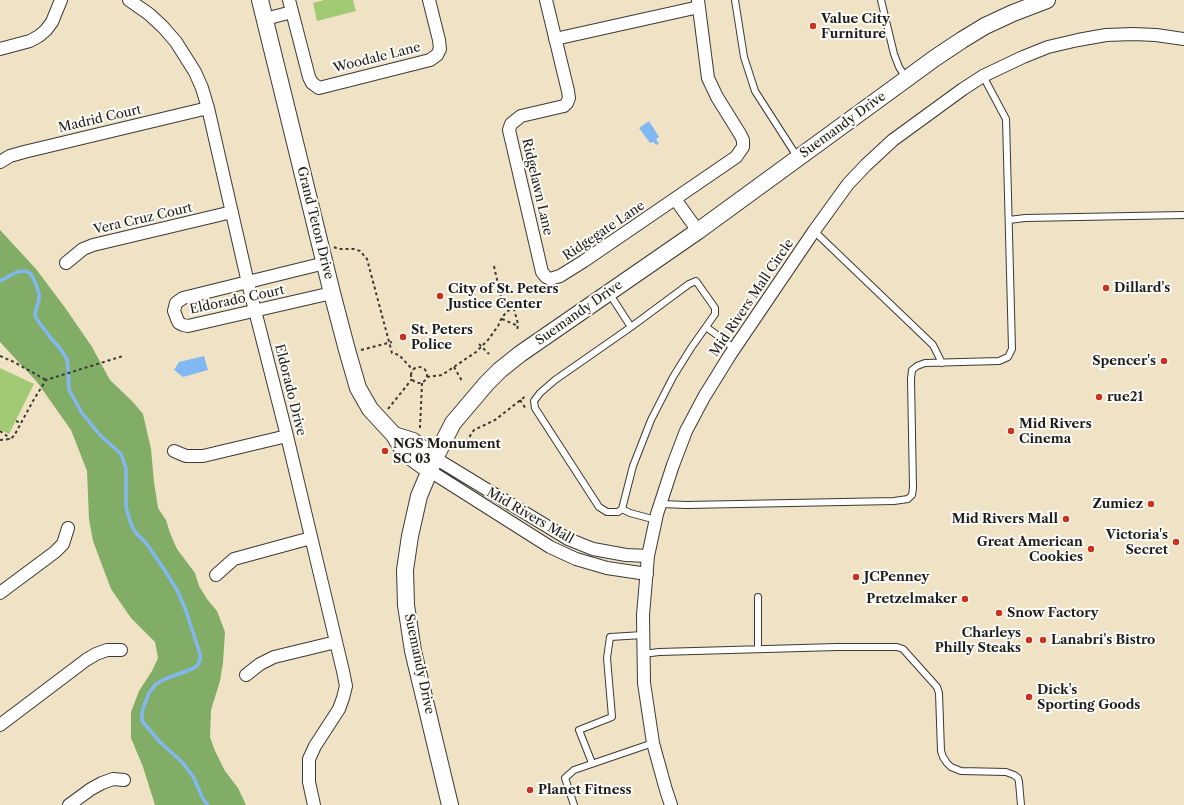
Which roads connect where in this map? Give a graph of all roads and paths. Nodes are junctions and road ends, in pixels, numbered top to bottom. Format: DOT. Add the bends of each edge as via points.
graph roads {
  1 [pos="61,0"];
  2 [pos="129,0"];
  3 [pos="260,0"];
  4 [pos="430,0"];
  5 [pos="546,0"];
  6 [pos="734,0"];
  7 [pos="881,0"];
  8 [pos="1047,0"];
  9 [pos="698,3"];
  10 [pos="291,6"];
  11 [pos="265,19"];
  12 [pos="555,39"];
  13 [pos="1184,39"];
  14 [pos="0,49"];
  15 [pos="983,76"];
  16 [pos="907,79"];
  17 [pos="208,108"];
  18 [pos="798,158"];
  19 [pos="0,162"];
  20 [pos="675,199"];
  21 [pos="232,212"];
  22 [pos="1184,215"];
  23 [pos="1009,220"];
  24 [pos="698,230"];
  25 [pos="814,231"];
  26 [pos="334,247"];
  27 [pos="66,263"];
  28 [pos="325,264"];
  29 [pos="494,266"];
  30 [pos="546,277"];
  31 [pos="248,283"];
  32 [pos="332,293"];
  33 [pos="609,293"];
  34 [pos="513,306"];
  35 [pos="256,311"];
  36 [pos="502,319"];
  37 [pos="518,326"];
  38 [pos="631,327"];
  39 [pos="706,327"];
  40 [pos="517,331"];
  41 [pos="391,342"];
  42 [pos="479,344"];
  43 [pos="482,347"];
  44 [pos="734,349"];
  45 [pos="360,350"];
  46 [pos="489,354"];
  47 [pos="0,356"];
  48 [pos="123,356"];
  49 [pos="942,363"];
  50 [pos="454,367"];
  51 [pos="413,370"];
  52 [pos="427,377"];
  53 [pos="412,379"];
  54 [pos="46,380"];
  55 [pos="462,381"];
  56 [pos="422,383"];
  57 [pos="388,409"];
  58 [pos="16,421"];
  59 [pos="21,422"];
  60 [pos="420,428"];
  61 [pos="0,432"];
  62 [pos="287,436"];
  63 [pos="10,439"];
  64 [pos="0,440"];
  65 [pos="174,451"];
  66 [pos="433,464"];
  67 [pos="661,504"];
  68 [pos="622,509"];
  69 [pos="656,520"];
  70 [pos="68,528"];
  71 [pos="311,538"];
  72 [pos="648,556"];
  73 [pos="647,574"];
  74 [pos="216,575"];
  75 [pos="0,593"];
  76 [pos="758,597"];
  77 [pos="643,635"];
  78 [pos="336,642"];
  79 [pos="758,649"];
  80 [pos="121,650"];
  81 [pos="643,654"];
  82 [pos="246,675"];
  83 [pos="0,725"];
  84 [pos="653,743"];
  85 [pos="592,763"];
  86 [pos="124,780"];
  87 [pos="69,805"];
  88 [pos="314,805"];
  89 [pos="450,805"];
  90 [pos="574,805"];
  91 [pos="671,805"];
  92 [pos="1021,805"];
  1 -- 14 [label="street" via="52,22 39,36"];
  2 -- 17 [label="street, Eldorado Drive" via="149,14 176,42 195,72"];
  3 -- 11 [label="street, Grand Teton Drive"];
  4 -- 10 [label="street, Woodale Lane" via="440,40 437,55 430,60 319,88 309,77"];
  5 -- 12 [label="street, Ridgelawn Lane"];
  6 -- 18 [label="lane" via="744,57 755,91"];
  7 -- 16 [label="lane" via="894,54"];
  8 -- 16 [label="street, Suemandy Drive" via="985,26"];
  9 -- 12 [label="street"];
  9 -- 20 [label="street, Ridgegate Lane" via="708,78 740,134 743,147 736,157"];
  10 -- 11 [label="street"];
  11 -- 28 [label="street, Grand Teton Drive"];
  12 -- 30 [label="street, Ridgelawn Lane" via="568,90 567,103 558,108 521,116 511,124 509,130 542,272"];
  13 -- 15 [label="street, Mid Rivers Mall Circle" via="1133,34 1078,40 1048,47"];
  15 -- 23 [label="lane" via="1006,119"];
  15 -- 25 [label="street, Mid Rivers Mall Circle" via="899,136 877,155 848,184"];
  16 -- 18 [label="street, Suemandy Drive"];
  17 -- 19 [label="street, Madrid Court" via="24,152"];
  17 -- 21 [label="street, Eldorado Drive"];
  18 -- 24 [label="street, Suemandy Drive"];
  20 -- 24 [label="street"];
  20 -- 30 [label="street, Ridgegate Lane" via="569,271 550,279"];
  21 -- 27 [label="street, Vera Cruz Court" via="93,245 83,249"];
  21 -- 31 [label="street, Eldorado Drive"];
  22 -- 23 [label="lane"];
  23 -- 49 [label="lane" via="1012,349 1010,355 1004,360 994,362"];
  24 -- 33 [label="street, Suemandy Drive"];
  25 -- 44 [label="street, Mid Rivers Mall Circle"];
  25 -- 49 [label="lane" via="934,344"];
  26 -- 41 [label="path" via="360,251 367,259"];
  28 -- 31 [label="street, Eldorado Court"];
  28 -- 32 [label="street, Grand Teton Drive"];
  29 -- 34 [label="path" via="502,302 511,301"];
  31 -- 35 [label="street, Eldorado Drive"];
  31 -- 35 [label="street, Eldorado Court" via="183,298 176,303 174,311 179,323 188,326"];
  32 -- 35 [label="street, Eldorado Court"];
  32 -- 66 [label="street, Grand Teton Drive" via="358,388 370,409 394,435 413,441"];
  33 -- 38 [label="lane"];
  33 -- 66 [label="street, Suemandy Drive" via="500,370 453,423"];
  34 -- 36 [label="path"];
  34 -- 37 [label="path"];
  35 -- 62 [label="street, Eldorado Drive"];
  36 -- 37 [label="path"];
  36 -- 43 [label="path"];
  37 -- 40 [label="path"];
  38 -- 39 [label="lane" via="696,281 715,308 715,314"];
  38 -- 68 [label="lane" via="555,380 534,401 535,408 599,507 607,512 618,512"];
  39 -- 44 [label="lane"];
  39 -- 68 [label="lane" via="673,377 651,420 633,466"];
  41 -- 45 [label="path"];
  41 -- 51 [label="path" via="392,353 399,355"];
  42 -- 43 [label="path"];
  43 -- 46 [label="path"];
  43 -- 50 [label="path"];
  44 -- 67 [label="street, Mid Rivers Mall Circle" via="704,396 686,431"];
  47 -- 54 [label="path"];
  48 -- 54 [label="path"];
  49 -- 67 [label="lane" via="925,363 912,370 913,488 908,499"];
  50 -- 52 [label="path" via="442,375"];
  50 -- 55 [label="path"];
  51 -- 52 [label="path" via="422,367"];
  51 -- 53 [label="path"];
  52 -- 56 [label="path"];
  53 -- 56 [label="path"];
  53 -- 57 [label="path"];
  54 -- 59 [label="path"];
  56 -- 60 [label="path"];
  58 -- 59 [label="path"];
  59 -- 63 [label="path"];
  61 -- 63 [label="path"];
  62 -- 65 [label="street" via="203,456 186,456"];
  62 -- 71 [label="street, Eldorado Drive"];
  63 -- 64 [label="path"];
  66 -- 72 [label="street, Mid Rivers Mall" via="568,539 593,549"];
  66 -- 73 [label="street, Mid Rivers Mall" via="550,547 576,559 607,568"];
  66 -- 89 [label="street, Suemandy Drive" via="419,496 410,536 405,562 405,589 413,651"];
  67 -- 69 [label="street, Mid Rivers Mall Circle"];
  68 -- 69 [label="lane"];
  69 -- 72 [label="street, Mid Rivers Mall Circle"];
  70 -- 75 [label="street" via="63,544 55,552"];
  71 -- 74 [label="street" via="234,559"];
  71 -- 78 [label="street, Eldorado Drive"];
  72 -- 73 [label="street, Mid Rivers Mall Circle"];
  73 -- 77 [label="street, Mid Rivers Mall Circle"];
  76 -- 79 [label="lane"];
  77 -- 81 [label="street, Mid Rivers Mall Circle"];
  77 -- 85 [label="lane" via="610,637 607,658 612,717 579,730"];
  78 -- 82 [label="street" via="274,657"];
  78 -- 88 [label="street, Eldorado Drive" via="346,686 339,709 309,759 309,782"];
  79 -- 81 [label="lane"];
  79 -- 92 [label="lane" via="903,649 937,687 941,751 947,763 961,771 1006,772 1014,775 1020,782"];
  80 -- 83 [label="street" via="107,650 86,660"];
  81 -- 84 [label="street, Mid Rivers Mall Circle" via="646,701"];
  84 -- 85 [label="lane"];
  84 -- 91 [label="street, Mid Rivers Mall Circle"];
  85 -- 90 [label="lane" via="574,770 565,778"];
  86 -- 87 [label="street" via="113,779 102,783"];
}
